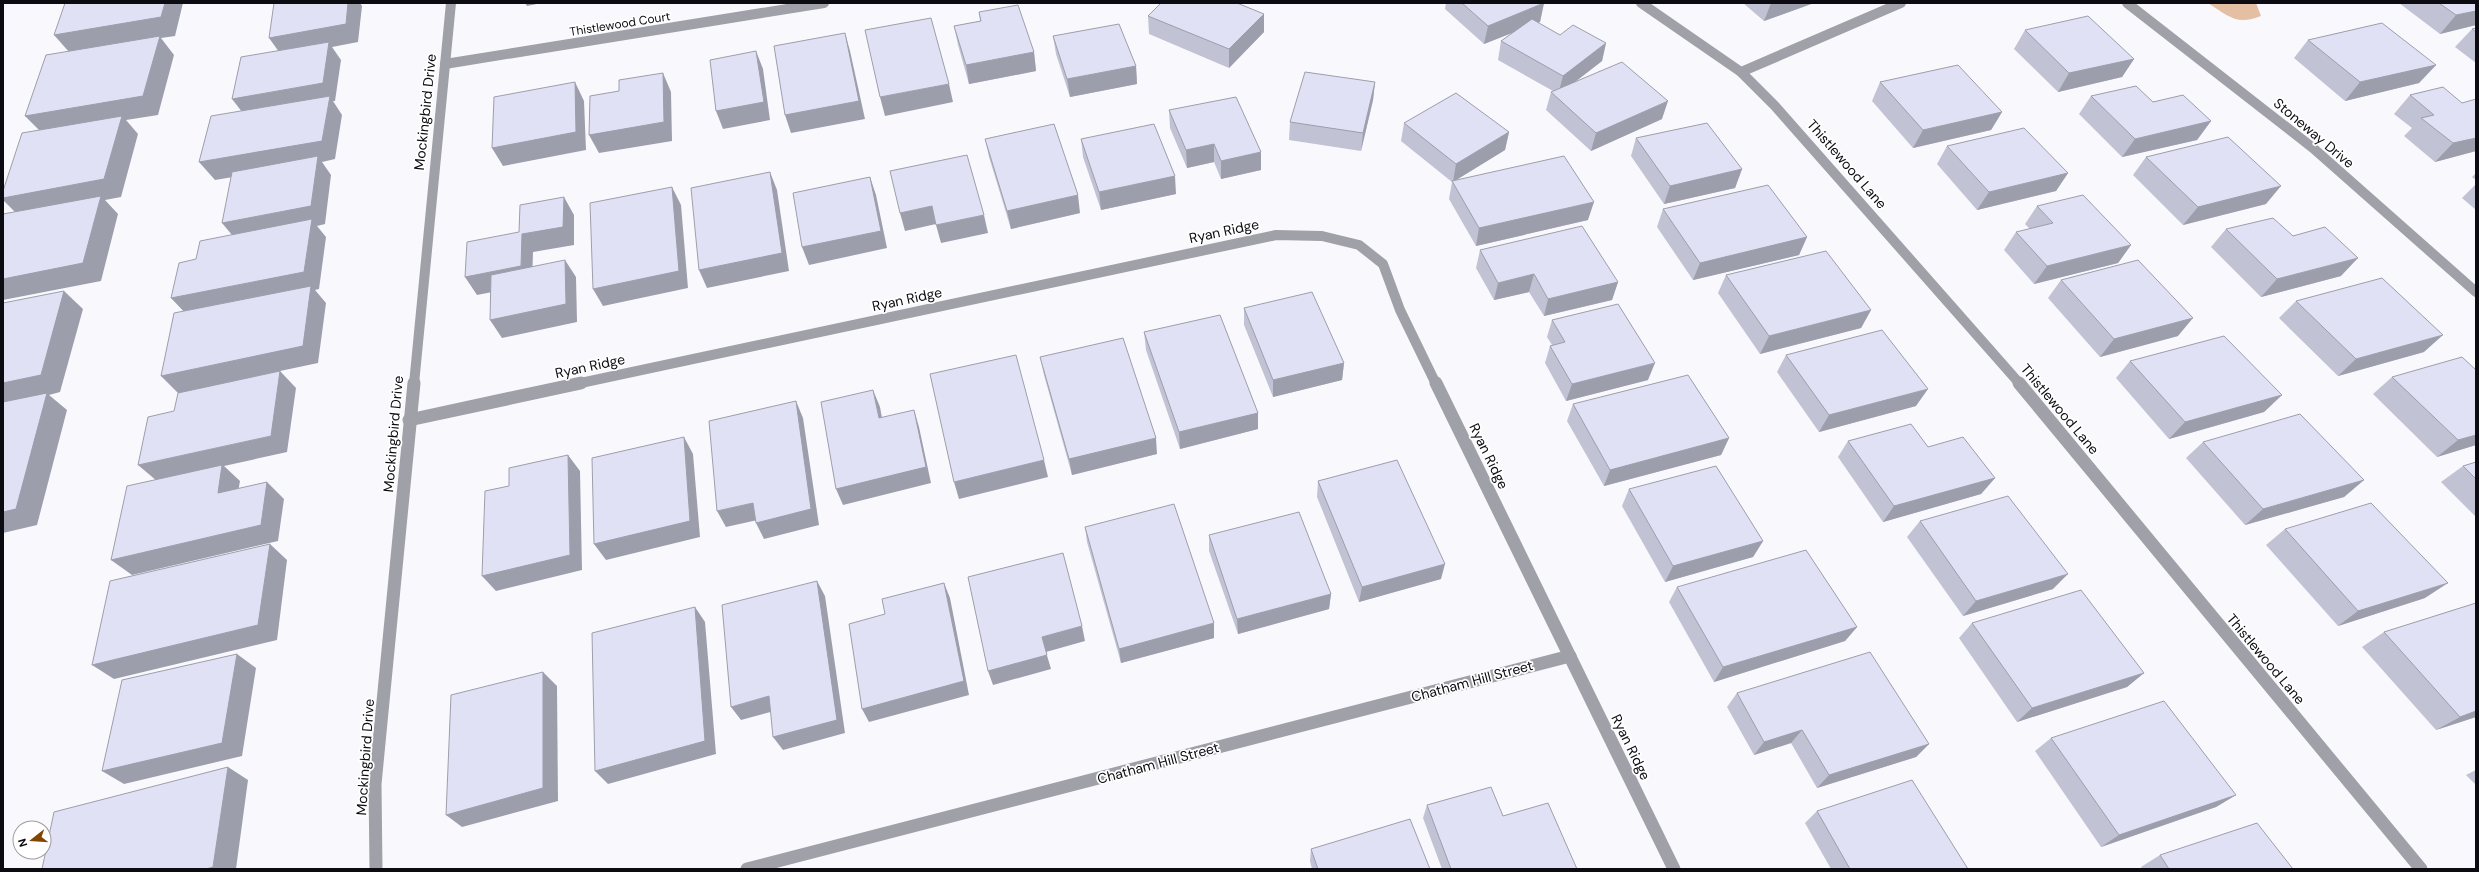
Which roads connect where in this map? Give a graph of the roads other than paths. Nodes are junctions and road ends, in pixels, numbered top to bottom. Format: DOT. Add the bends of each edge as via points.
graph roads {
  1 [pos="451,3"];
  2 [pos="824,3"];
  3 [pos="1641,3"];
  4 [pos="1901,3"];
  5 [pos="2127,3"];
  6 [pos="445,64"];
  7 [pos="1741,72"];
  8 [pos="2476,292"];
  9 [pos="409,420"];
  10 [pos="1570,656"];
  11 [pos="376,869"];
  12 [pos="747,869"];
  13 [pos="1674,869"];
  14 [pos="2421,869"];
  1 -- 6 [label="street, Mockingbird Drive"];
  2 -- 6 [label="street, Thistlewood Court"];
  3 -- 7 [label="street, Thistlewood Lane"];
  4 -- 7 [label="street"];
  5 -- 8 [label="street, Stoneway Drive" via="2313,148"];
  6 -- 9 [label="street, Mockingbird Drive"];
  7 -- 14 [label="street, Thistlewood Lane" via="1775,106 2004,365"];
  9 -- 10 [label="street, Ryan Ridge" via="1276,236 1322,236 1359,245 1383,264 1400,310"];
  9 -- 11 [label="street, Mockingbird Drive" via="375,784"];
  10 -- 12 [label="street, Chatham Hill Street"];
  10 -- 13 [label="street, Ryan Ridge"];
}
